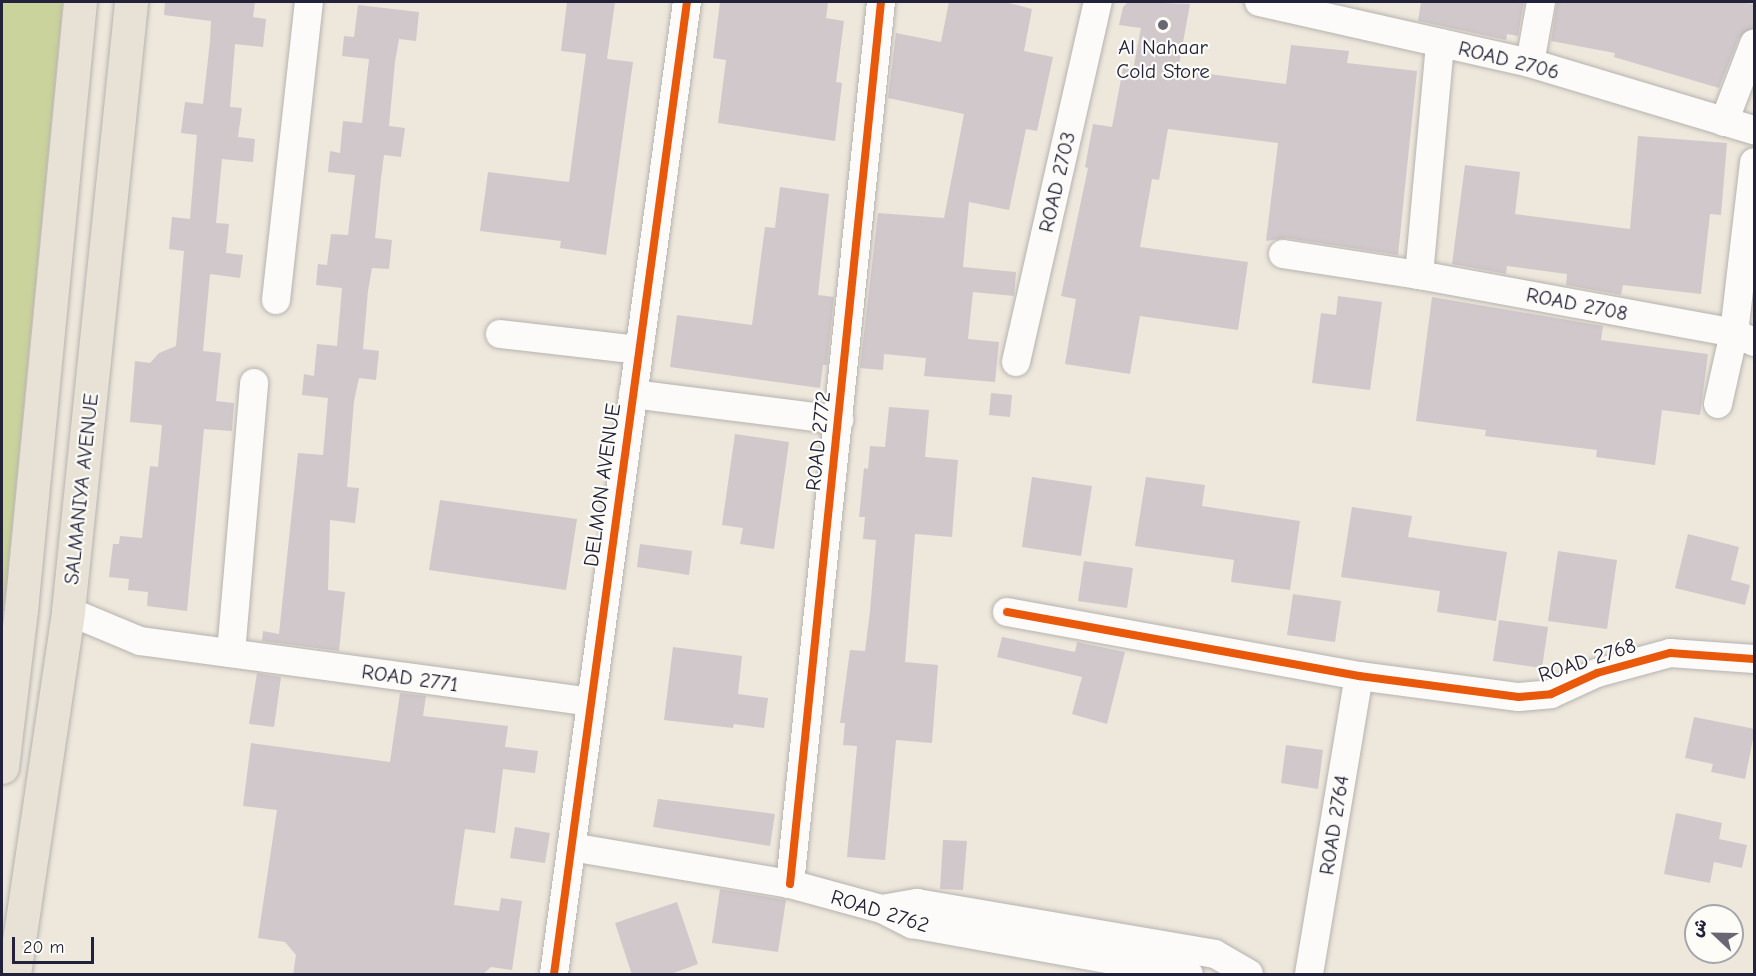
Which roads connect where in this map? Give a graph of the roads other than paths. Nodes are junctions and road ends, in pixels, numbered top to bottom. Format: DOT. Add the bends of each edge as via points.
graph roads {
  1 [pos="80,2"];
  2 [pos="132,2"];
  3 [pos="309,2"];
  4 [pos="687,2"];
  5 [pos="881,2"];
  6 [pos="1098,2"];
  7 [pos="1259,2"];
  8 [pos="1541,2"];
  9 [pos="1341,10"];
  10 [pos="1440,42"];
  11 [pos="1755,44"];
  12 [pos="1530,63"];
  13 [pos="1724,122"];
  14 [pos="1755,130"];
  15 [pos="1755,162"];
  16 [pos="1283,254"];
  17 [pos="1419,275"];
  18 [pos="276,300"];
  19 [pos="500,334"];
  20 [pos="1744,338"];
  21 [pos="639,350"];
  22 [pos="1016,362"];
  23 [pos="254,383"];
  24 [pos="633,394"];
  25 [pos="1718,404"];
  26 [pos="839,420"];
  27 [pos="11,609"];
  28 [pos="68,611"];
  29 [pos="1007,612"];
  30 [pos="231,653"];
  31 [pos="1755,659"];
  32 [pos="1359,676"];
  33 [pos="590,702"];
  34 [pos="5,721"];
  35 [pos="2,767"];
  36 [pos="571,847"];
  37 [pos="790,884"];
  38 [pos="882,909"];
  39 [pos="14,975"];
  40 [pos="554,975"];
  41 [pos="1188,975"];
  42 [pos="1249,975"];
  43 [pos="1309,975"];
  1 -- 27 [label="main road"];
  2 -- 28 [label="main road, SALMANIYA AVENUE"];
  3 -- 18 [label="street"];
  4 -- 21 [label="street, DELMON AVENUE"];
  5 -- 26 [label="street, ROAD 2772"];
  6 -- 22 [label="street, ROAD 2703"];
  7 -- 9 [label="street, ROAD 2706"];
  8 -- 12 [label="street"];
  9 -- 10 [label="street, ROAD 2706"];
  10 -- 12 [label="street, ROAD 2706"];
  10 -- 17 [label="street"];
  11 -- 13 [label="street"];
  12 -- 13 [label="street, ROAD 2706"];
  13 -- 14 [label="street, ROAD 2706"];
  15 -- 20 [label="street"];
  16 -- 17 [label="street, ROAD 2708"];
  17 -- 20 [label="street, ROAD 2708"];
  19 -- 21 [label="street"];
  20 -- 25 [label="street"];
  21 -- 24 [label="street, DELMON AVENUE"];
  23 -- 30 [label="street"];
  24 -- 26 [label="street, ROAD 2772"];
  24 -- 33 [label="street, DELMON AVENUE"];
  26 -- 37 [label="street, ROAD 2772"];
  27 -- 34 [label="main road"];
  28 -- 30 [label="street, ROAD 2771" via="140,641"];
  28 -- 39 [label="main road, SALMANIYA AVENUE"];
  29 -- 32 [label="street, ROAD 2768"];
  30 -- 33 [label="street, ROAD 2771"];
  31 -- 32 [label="street, ROAD 2768" via="1670,652 1597,673 1551,694 1519,697"];
  32 -- 43 [label="street, ROAD 2764"];
  33 -- 36 [label="street, DELMON AVENUE"];
  34 -- 35 [label="main road"];
  36 -- 37 [label="street, ROAD 2762"];
  36 -- 40 [label="street, DELMON AVENUE"];
  37 -- 38 [label="street, ROAD 2762"];
  38 -- 41 [label="street, ROAD 2762" via="912,924"];
  38 -- 42 [label="street" via="917,903 1215,954"];
}
